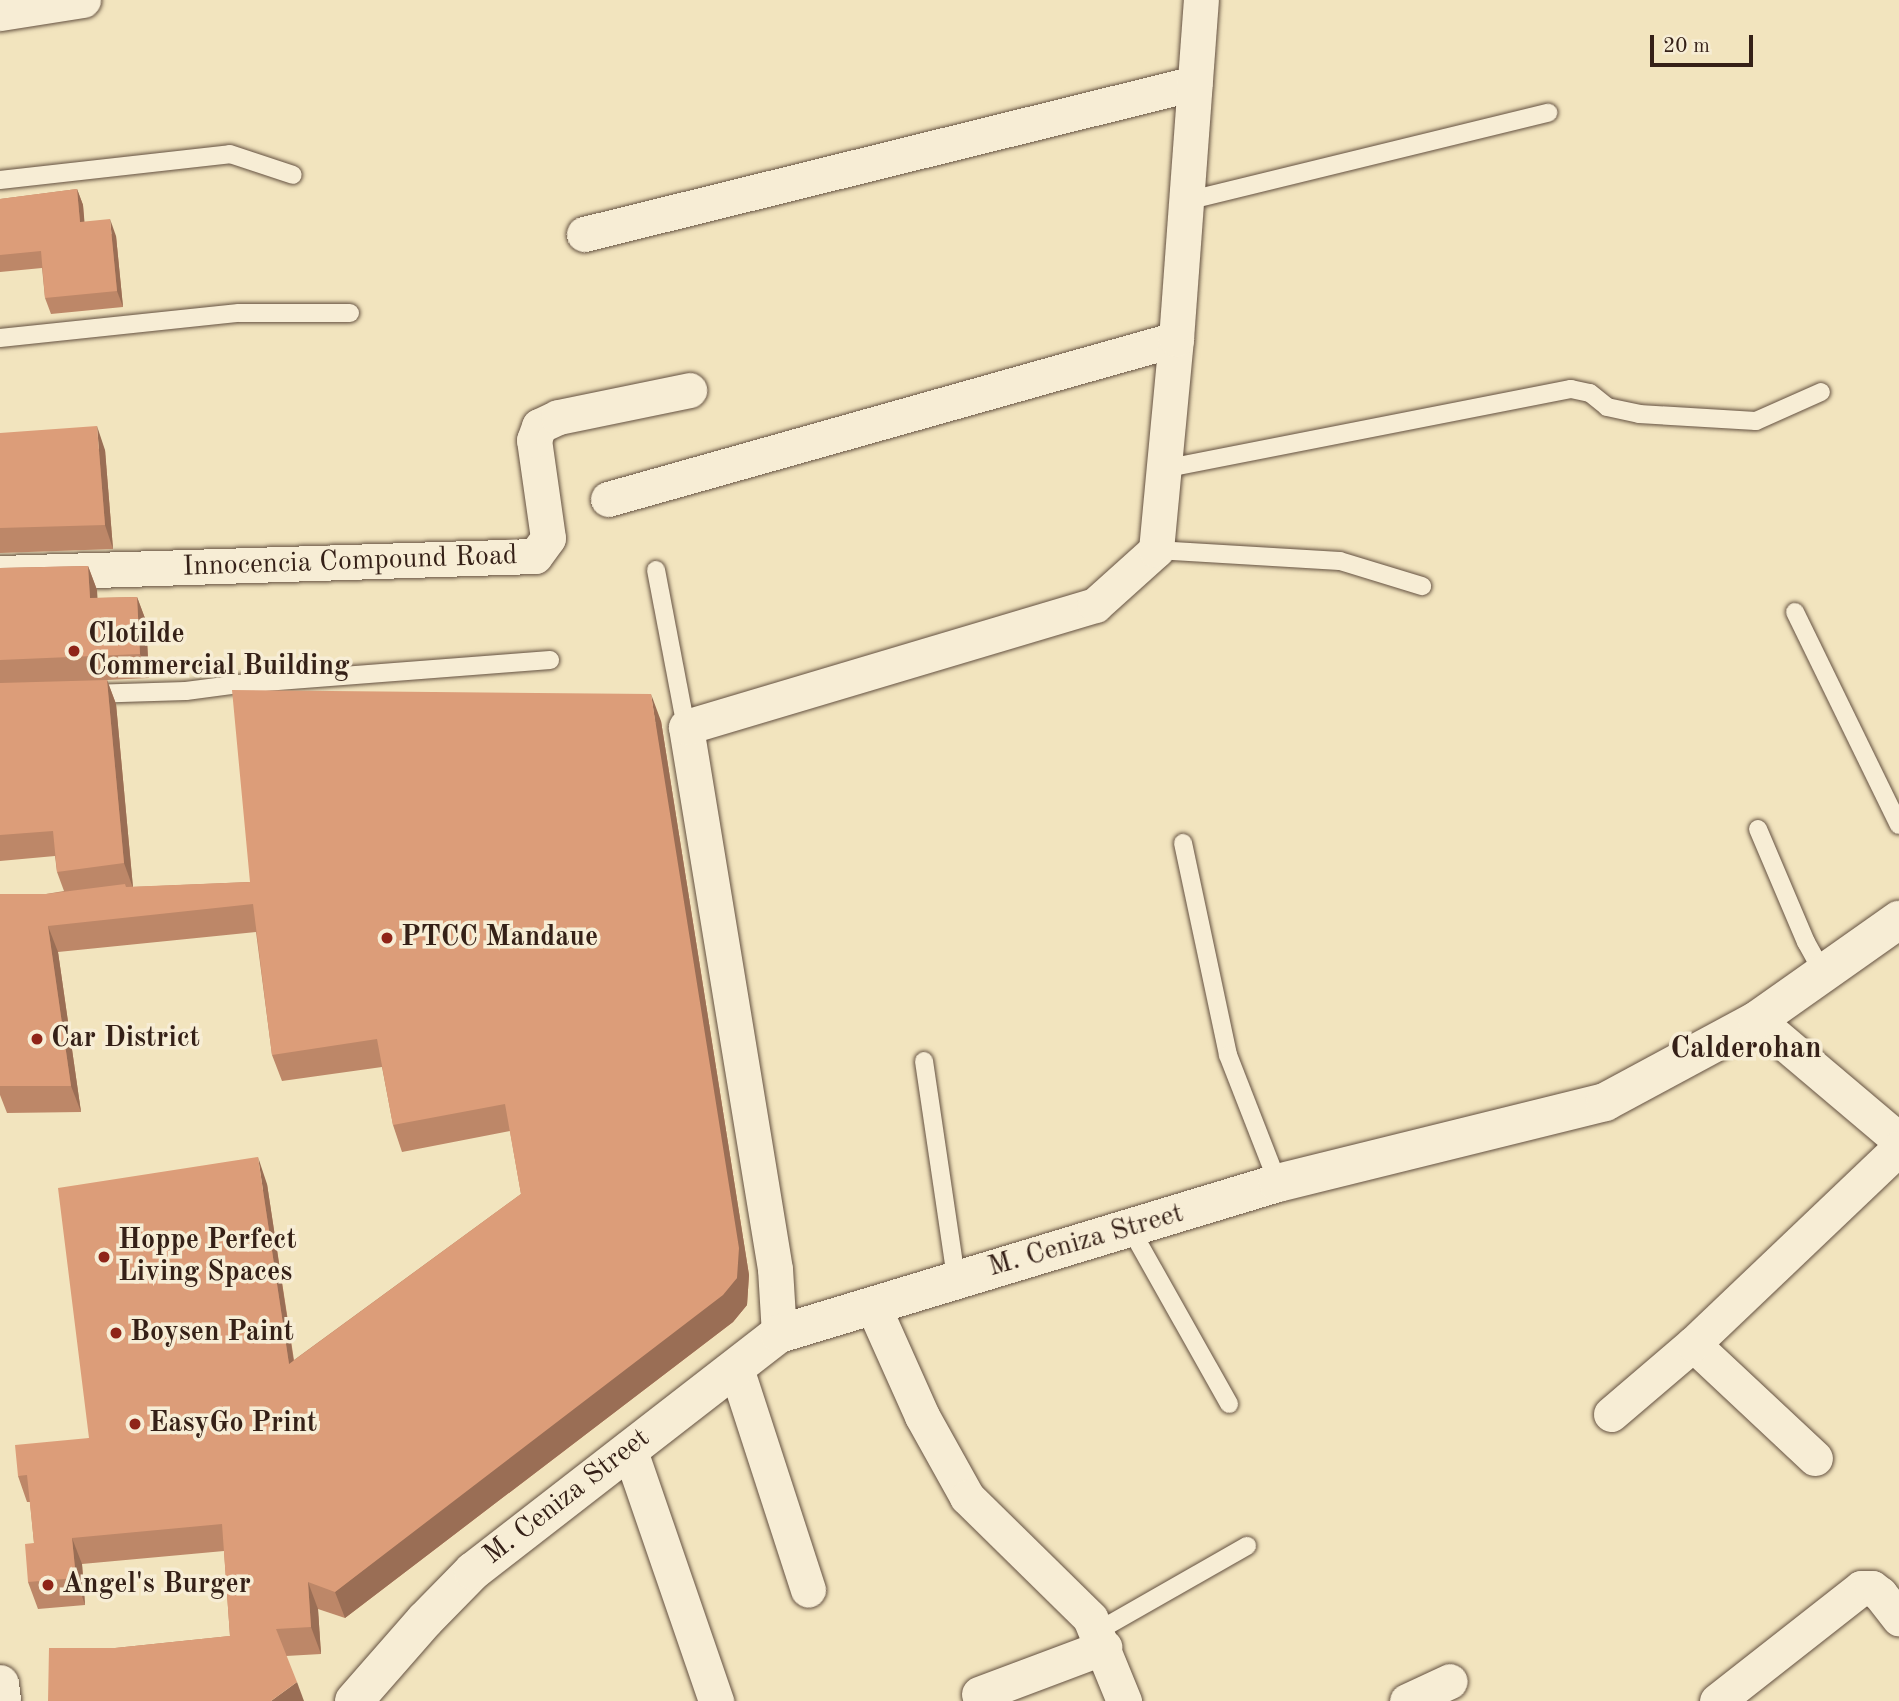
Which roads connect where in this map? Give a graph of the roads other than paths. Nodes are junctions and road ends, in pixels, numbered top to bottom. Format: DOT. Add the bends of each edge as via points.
graph roads {
  1 [pos="83,0"];
  2 [pos="1201,0"];
  3 [pos="0,13"];
  4 [pos="1195,83"];
  5 [pos="1548,113"];
  6 [pos="293,175"];
  7 [pos="0,180"];
  8 [pos="1186,201"];
  9 [pos="584,234"];
  10 [pos="350,313"];
  11 [pos="0,338"];
  12 [pos="1176,340"];
  13 [pos="689,390"];
  14 [pos="1821,392"];
  15 [pos="1163,468"];
  16 [pos="608,499"];
  17 [pos="1156,550"];
  18 [pos="656,570"];
  19 [pos="0,573"];
  20 [pos="1422,586"];
  21 [pos="1796,611"];
  22 [pos="550,660"];
  23 [pos="66,694"];
  24 [pos="685,727"];
  25 [pos="1899,825"];
  26 [pos="1758,829"];
  27 [pos="1183,843"];
  28 [pos="1899,920"];
  29 [pos="1823,973"];
  30 [pos="1757,1020"];
  31 [pos="925,1061"];
  32 [pos="1899,1140"];
  33 [pos="1899,1148"];
  34 [pos="1278,1183"];
  35 [pos="1130,1228"];
  36 [pos="956,1279"];
  37 [pos="872,1304"];
  38 [pos="779,1334"];
  39 [pos="1693,1344"];
  40 [pos="736,1368"];
  41 [pos="1229,1404"];
  42 [pos="1611,1414"];
  43 [pos="629,1448"];
  44 [pos="1815,1458"];
  45 [pos="1247,1546"];
  46 [pos="808,1590"];
  47 [pos="1899,1618"];
  48 [pos="1100,1639"];
  49 [pos="1450,1681"];
  50 [pos="0,1684"];
  51 [pos="979,1694"];
  52 [pos="2,1701"];
  53 [pos="354,1701"];
  54 [pos="716,1701"];
  55 [pos="1124,1701"];
  56 [pos="1407,1701"];
  57 [pos="1717,1701"];
  1 -- 3 [label="street"];
  2 -- 4 [label="street"];
  4 -- 8 [label="street"];
  4 -- 9 [label="street"];
  5 -- 8 [label="lane"];
  6 -- 7 [label="lane" via="230,154"];
  8 -- 12 [label="street"];
  10 -- 11 [label="lane" via="239,313"];
  12 -- 15 [label="street"];
  12 -- 16 [label="street"];
  13 -- 19 [label="street, Innocencia Compound Road" via="539,425 534,440 548,538 535,556"];
  14 -- 15 [label="lane" via="1756,421 1639,414 1607,407 1590,393 1572,389"];
  15 -- 17 [label="street"];
  17 -- 20 [label="lane" via="1340,561"];
  17 -- 24 [label="street" via="1095,605"];
  18 -- 24 [label="lane"];
  21 -- 25 [label="lane"];
  22 -- 23 [label="lane" via="186,691"];
  24 -- 38 [label="street" via="775,1269"];
  26 -- 29 [label="lane"];
  27 -- 34 [label="lane" via="1228,1055"];
  28 -- 29 [label="street, M. Ceniza Street"];
  29 -- 30 [label="street, M. Ceniza Street"];
  30 -- 32 [label="street"];
  30 -- 34 [label="street, M. Ceniza Street" via="1605,1102"];
  31 -- 36 [label="lane"];
  33 -- 39 [label="street"];
  34 -- 35 [label="street, M. Ceniza Street"];
  35 -- 36 [label="street, M. Ceniza Street"];
  35 -- 41 [label="lane"];
  36 -- 37 [label="street, M. Ceniza Street"];
  37 -- 38 [label="street, M. Ceniza Street"];
  37 -- 48 [label="street" via="922,1416 967,1497 1090,1618"];
  38 -- 40 [label="street, M. Ceniza Street"];
  39 -- 42 [label="street"];
  39 -- 44 [label="street"];
  40 -- 43 [label="street, M. Ceniza Street"];
  40 -- 46 [label="street"];
  43 -- 53 [label="street, M. Ceniza Street" via="473,1571"];
  43 -- 54 [label="street"];
  45 -- 48 [label="lane"];
  47 -- 57 [label="street" via="1880,1594 1861,1588"];
  48 -- 51 [label="street"];
  48 -- 55 [label="street"];
  49 -- 56 [label="street"];
  50 -- 52 [label="street"];
}
